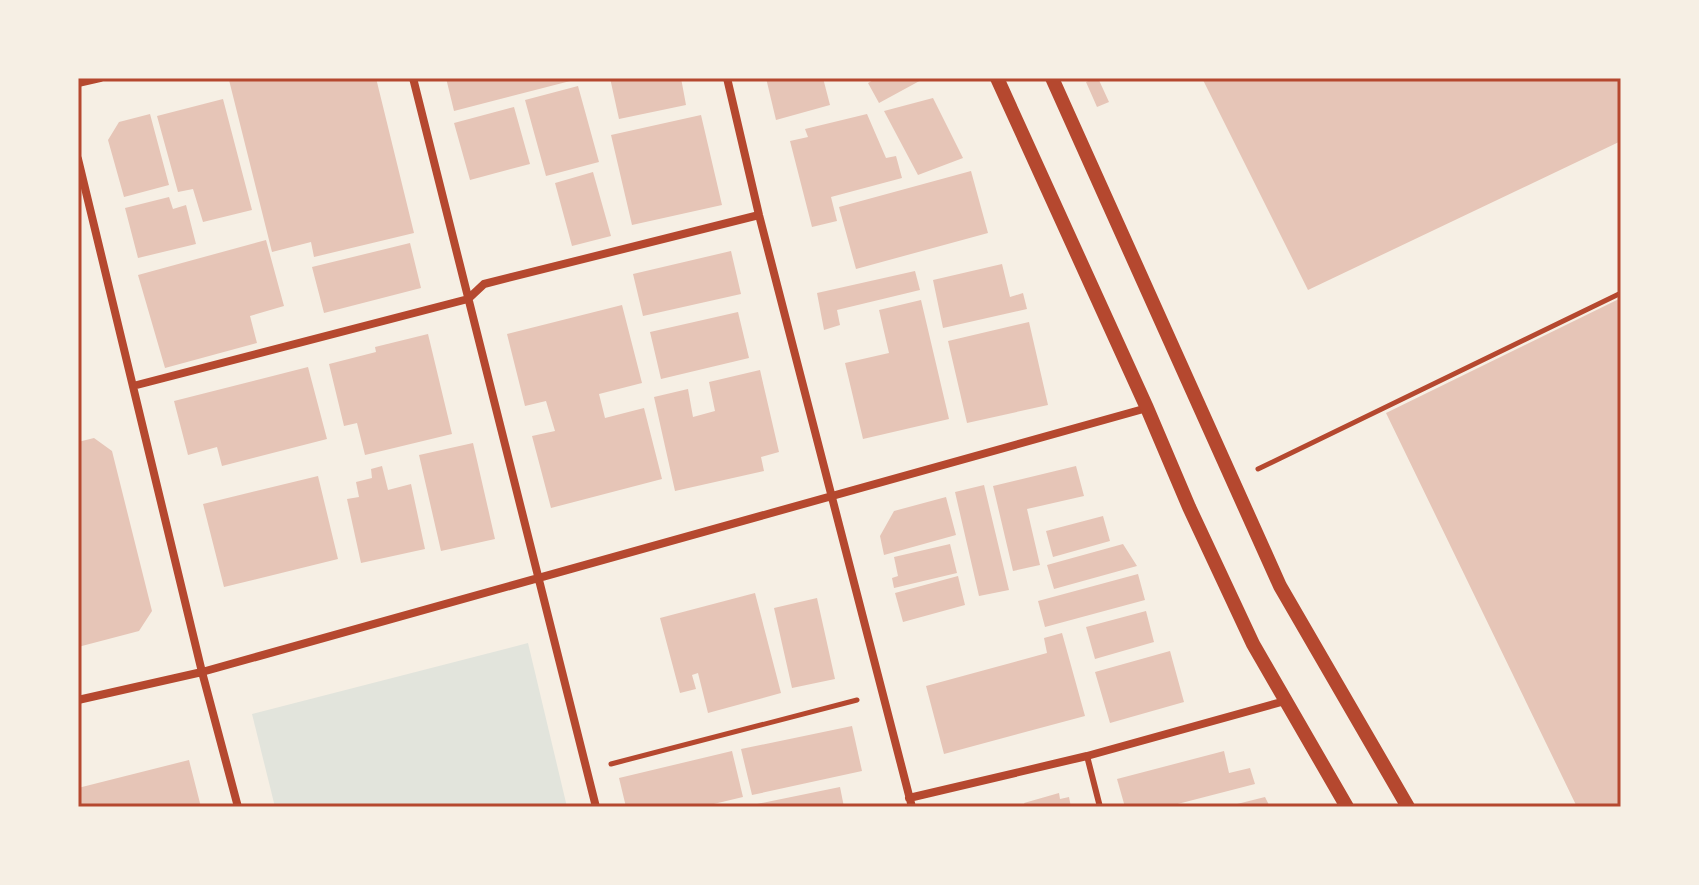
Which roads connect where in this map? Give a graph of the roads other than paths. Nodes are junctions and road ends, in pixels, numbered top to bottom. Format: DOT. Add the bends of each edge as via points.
graph roads {
  1 [pos="100,78"];
  2 [pos="413,78"];
  3 [pos="727,78"];
  4 [pos="997,78"];
  5 [pos="1052,78"];
  6 [pos="78,83"];
  7 [pos="78,159"];
  8 [pos="759,215"];
  9 [pos="468,299"];
  10 [pos="133,386"];
  11 [pos="1147,408"];
  12 [pos="830,498"];
  13 [pos="539,577"];
  14 [pos="202,672"];
  15 [pos="78,700"];
  16 [pos="1285,701"];
  17 [pos="1087,756"];
  18 [pos="910,803"];
  19 [pos="238,807"];
  20 [pos="596,807"];
  21 [pos="1100,807"];
  22 [pos="1347,807"];
  23 [pos="1408,807"];
  1 -- 6 [label="street"];
  2 -- 9 [label="street"];
  3 -- 8 [label="street"];
  4 -- 11 [label="street"];
  5 -- 23 [label="street" via="1280,586"];
  7 -- 10 [label="street"];
  8 -- 9 [label="street" via="484,284"];
  8 -- 12 [label="street"];
  9 -- 10 [label="street"];
  9 -- 13 [label="street"];
  10 -- 14 [label="street"];
  11 -- 12 [label="street"];
  11 -- 16 [label="street" via="1253,644"];
  12 -- 13 [label="street"];
  12 -- 18 [label="street"];
  13 -- 14 [label="street"];
  13 -- 20 [label="street"];
  14 -- 15 [label="street"];
  14 -- 19 [label="street"];
  16 -- 17 [label="street"];
  16 -- 22 [label="street"];
  17 -- 18 [label="street"];
  17 -- 21 [label="lane"];
}
